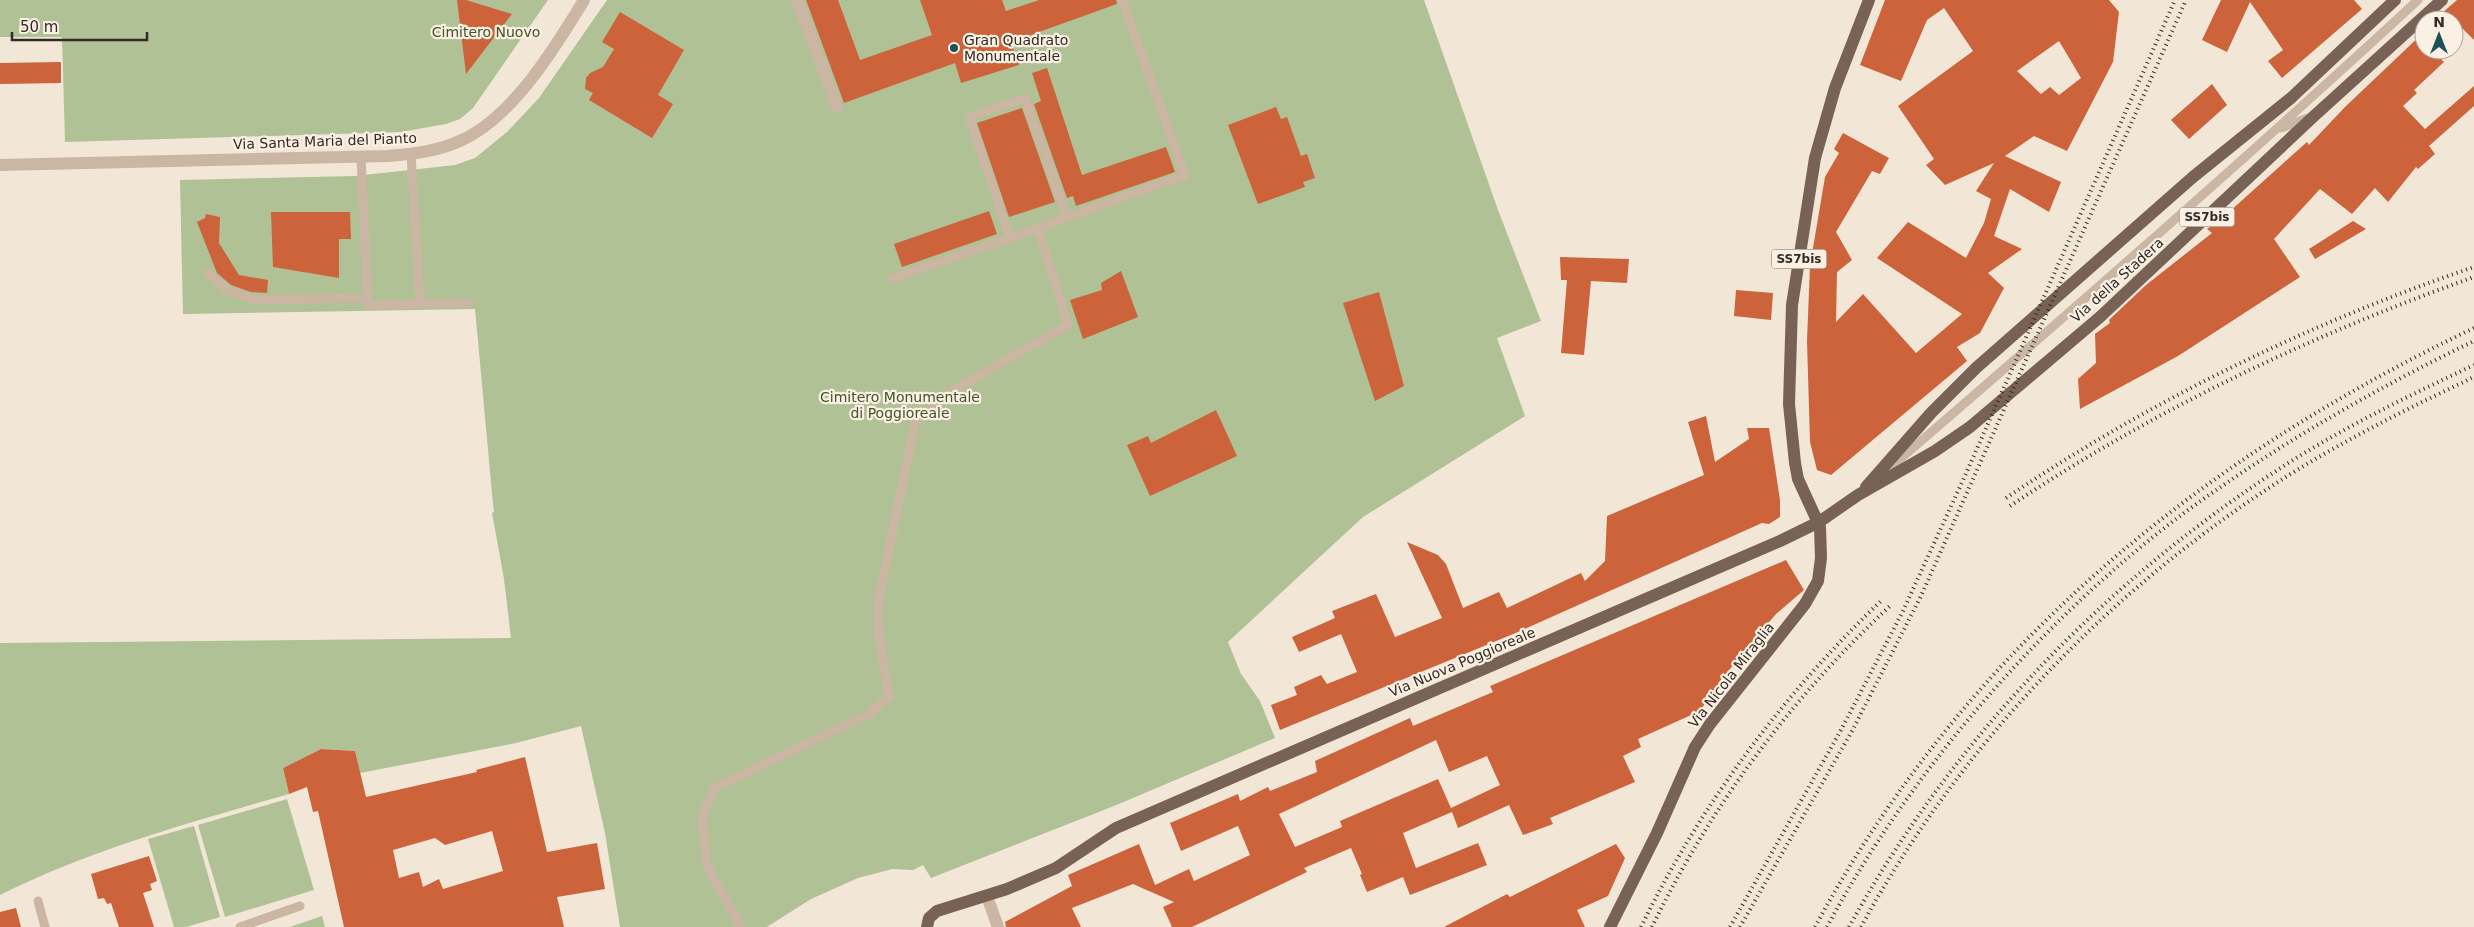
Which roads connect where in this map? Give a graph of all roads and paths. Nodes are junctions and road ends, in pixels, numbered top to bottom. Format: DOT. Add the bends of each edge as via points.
graph roads {
  1 [pos="584,0"];
  2 [pos="797,0"];
  3 [pos="1122,0"];
  4 [pos="1869,0"];
  5 [pos="2395,0"];
  6 [pos="2418,0"];
  7 [pos="2442,0"];
  8 [pos="2291,98"];
  9 [pos="837,107"];
  10 [pos="2313,117"];
  11 [pos="2276,130"];
  12 [pos="411,154"];
  13 [pos="361,157"];
  14 [pos="0,165"];
  15 [pos="1067,217"];
  16 [pos="1038,228"];
  17 [pos="1010,238"];
  18 [pos="208,273"];
  19 [pos="891,279"];
  20 [pos="368,298"];
  21 [pos="468,303"];
  22 [pos="420,304"];
  23 [pos="1858,495"];
  24 [pos="1819,522"];
  25 [pos="38,901"];
  26 [pos="989,902"];
  27 [pos="300,906"];
  28 [pos="740,926"];
  29 [pos="45,927"];
  30 [pos="240,927"];
  31 [pos="926,927"];
  32 [pos="998,927"];
  33 [pos="1610,927"];
  1 -- 12 [label="street, Via Santa Maria del Pianto" via="525,85 482,130 438,150"];
  2 -- 9 [label="street"];
  3 -- 15 [label="lane" via="1185,175 1125,193"];
  4 -- 24 [label="main road, SS7bis" via="1835,88 1816,158 1792,305 1790,404 1795,463 1798,479"];
  5 -- 8 [label="main road, Via della Stadera / SS7bis"];
  6 -- 11 [label="lane"];
  7 -- 10 [label="main road, Via della Stadera / SS7bis"];
  8 -- 11 [label="lane"];
  8 -- 23 [label="main road, Via della Stadera / SS7bis" via="2193,177 1976,368"];
  10 -- 11 [label="lane"];
  10 -- 23 [label="main road, Via della Stadera / SS7bis" via="2100,317 1970,427 1935,452"];
  11 -- 23 [label="lane"];
  12 -- 13 [label="street, Via Santa Maria del Pianto"];
  12 -- 22 [label="lane"];
  13 -- 14 [label="street, Via Santa Maria del Pianto"];
  13 -- 20 [label="lane"];
  15 -- 16 [label="lane"];
  15 -- 17 [label="lane" via="1024,98 969,117"];
  16 -- 17 [label="lane"];
  16 -- 28 [label="lane" via="1068,325 955,389 914,423 878,603 879,636 889,697 869,714 714,788 702,818 707,866"];
  17 -- 19 [label="lane"];
  18 -- 20 [label="lane" via="227,290 254,300"];
  20 -- 22 [label="lane" via="368,305"];
  21 -- 22 [label="lane"];
  23 -- 24 [label="main road, Via della Stadera"];
  24 -- 31 [label="main road, Via Nuova Poggioreale" via="1778,543 1116,828 1056,868 1008,889 937,911 929,918"];
  24 -- 33 [label="main road, Via Nicola Miraglia" via="1821,558 1813,592 1695,747"];
  25 -- 29 [label="lane"];
  26 -- 32 [label="street"];
  27 -- 30 [label="lane"];
}
